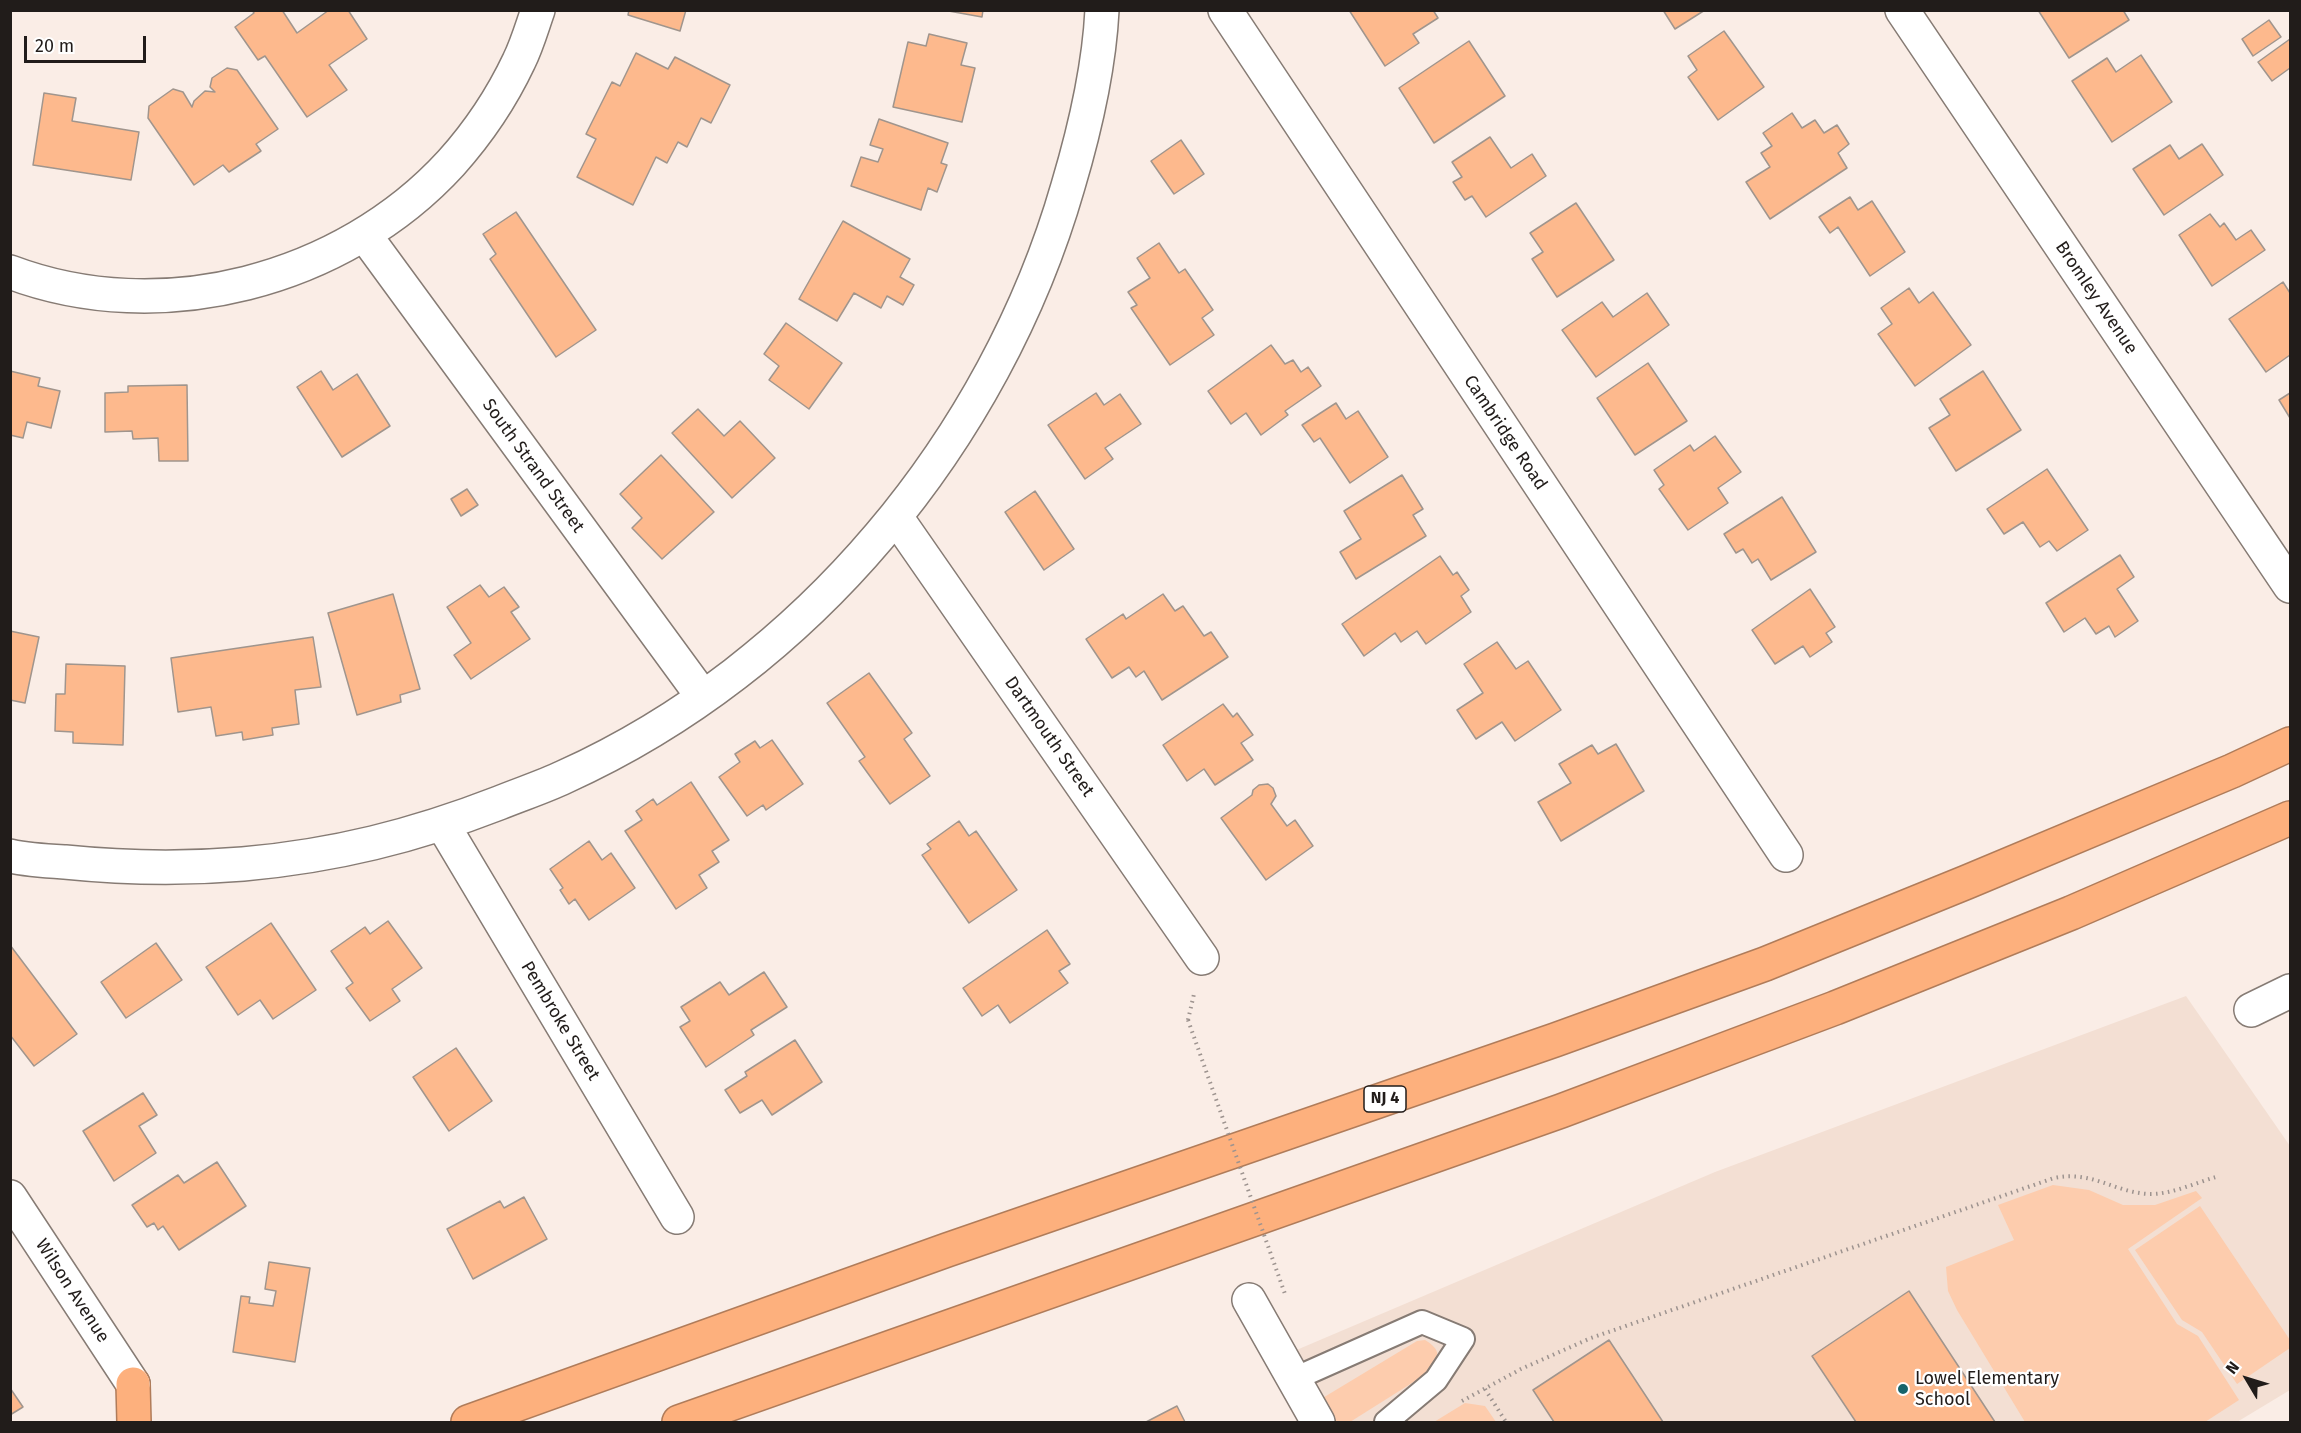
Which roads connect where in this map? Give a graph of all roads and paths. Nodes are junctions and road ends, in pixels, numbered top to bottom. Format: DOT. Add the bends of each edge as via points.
graph roads {
  1 [pos="538,10"];
  2 [pos="1102,10"];
  3 [pos="1225,10"];
  4 [pos="1902,10"];
  5 [pos="364,234"];
  6 [pos="10,272"];
  7 [pos="896,517"];
  8 [pos="2290,586"];
  9 [pos="702,697"];
  10 [pos="2290,744"];
  11 [pos="2290,818"];
  12 [pos="443,825"];
  13 [pos="1786,855"];
  14 [pos="10,856"];
  15 [pos="1202,958"];
  16 [pos="2290,991"];
  17 [pos="2251,1010"];
  18 [pos="1188,1020"];
  19 [pos="2216,1178"];
  20 [pos="10,1197"];
  21 [pos="677,1217"];
  22 [pos="1285,1294"];
  23 [pos="1249,1300"];
  24 [pos="1294,1379"];
  25 [pos="134,1384"];
  26 [pos="1485,1389"];
  27 [pos="1460,1402"];
  28 [pos="134,1422"];
  29 [pos="468,1422"];
  30 [pos="679,1422"];
  31 [pos="1318,1422"];
  32 [pos="1386,1422"];
  33 [pos="1506,1422"];
  1 -- 5 [label="street" via="519,61 490,111 451,163 410,202"];
  2 -- 7 [label="street" via="1084,130 1057,225 1021,317 975,405"];
  3 -- 13 [label="street, Cambridge Road"];
  4 -- 8 [label="street, Bromley Avenue"];
  5 -- 6 [label="street" via="286,272 230,288 166,296 95,293"];
  5 -- 9 [label="street, South Strand Street"];
  7 -- 9 [label="street" via="833,588 760,655"];
  7 -- 15 [label="street, Dartmouth Street"];
  9 -- 12 [label="street" via="638,739 565,777"];
  10 -- 29 [label="highway, NJ 4" via="1765,964"];
  11 -- 30 [label="highway" via="2070,913 1561,1111"];
  12 -- 14 [label="street" via="362,847 280,861 198,868 115,867"];
  12 -- 21 [label="street, Pembroke Street"];
  16 -- 17 [label="street"];
  18 -- 22 [label="path, bridge"];
  19 -- 26 [label="path" via="2151,1194 2081,1176 2054,1178 1591,1338"];
  20 -- 25 [label="street, Wilson Avenue"];
  23 -- 24 [label="street"];
  24 -- 31 [label="street"];
  24 -- 32 [label="lane" via="1422,1322 1463,1339 1436,1380"];
  25 -- 28 [label="highway"];
  26 -- 27 [label="path"];
  26 -- 33 [label="path"];
}
